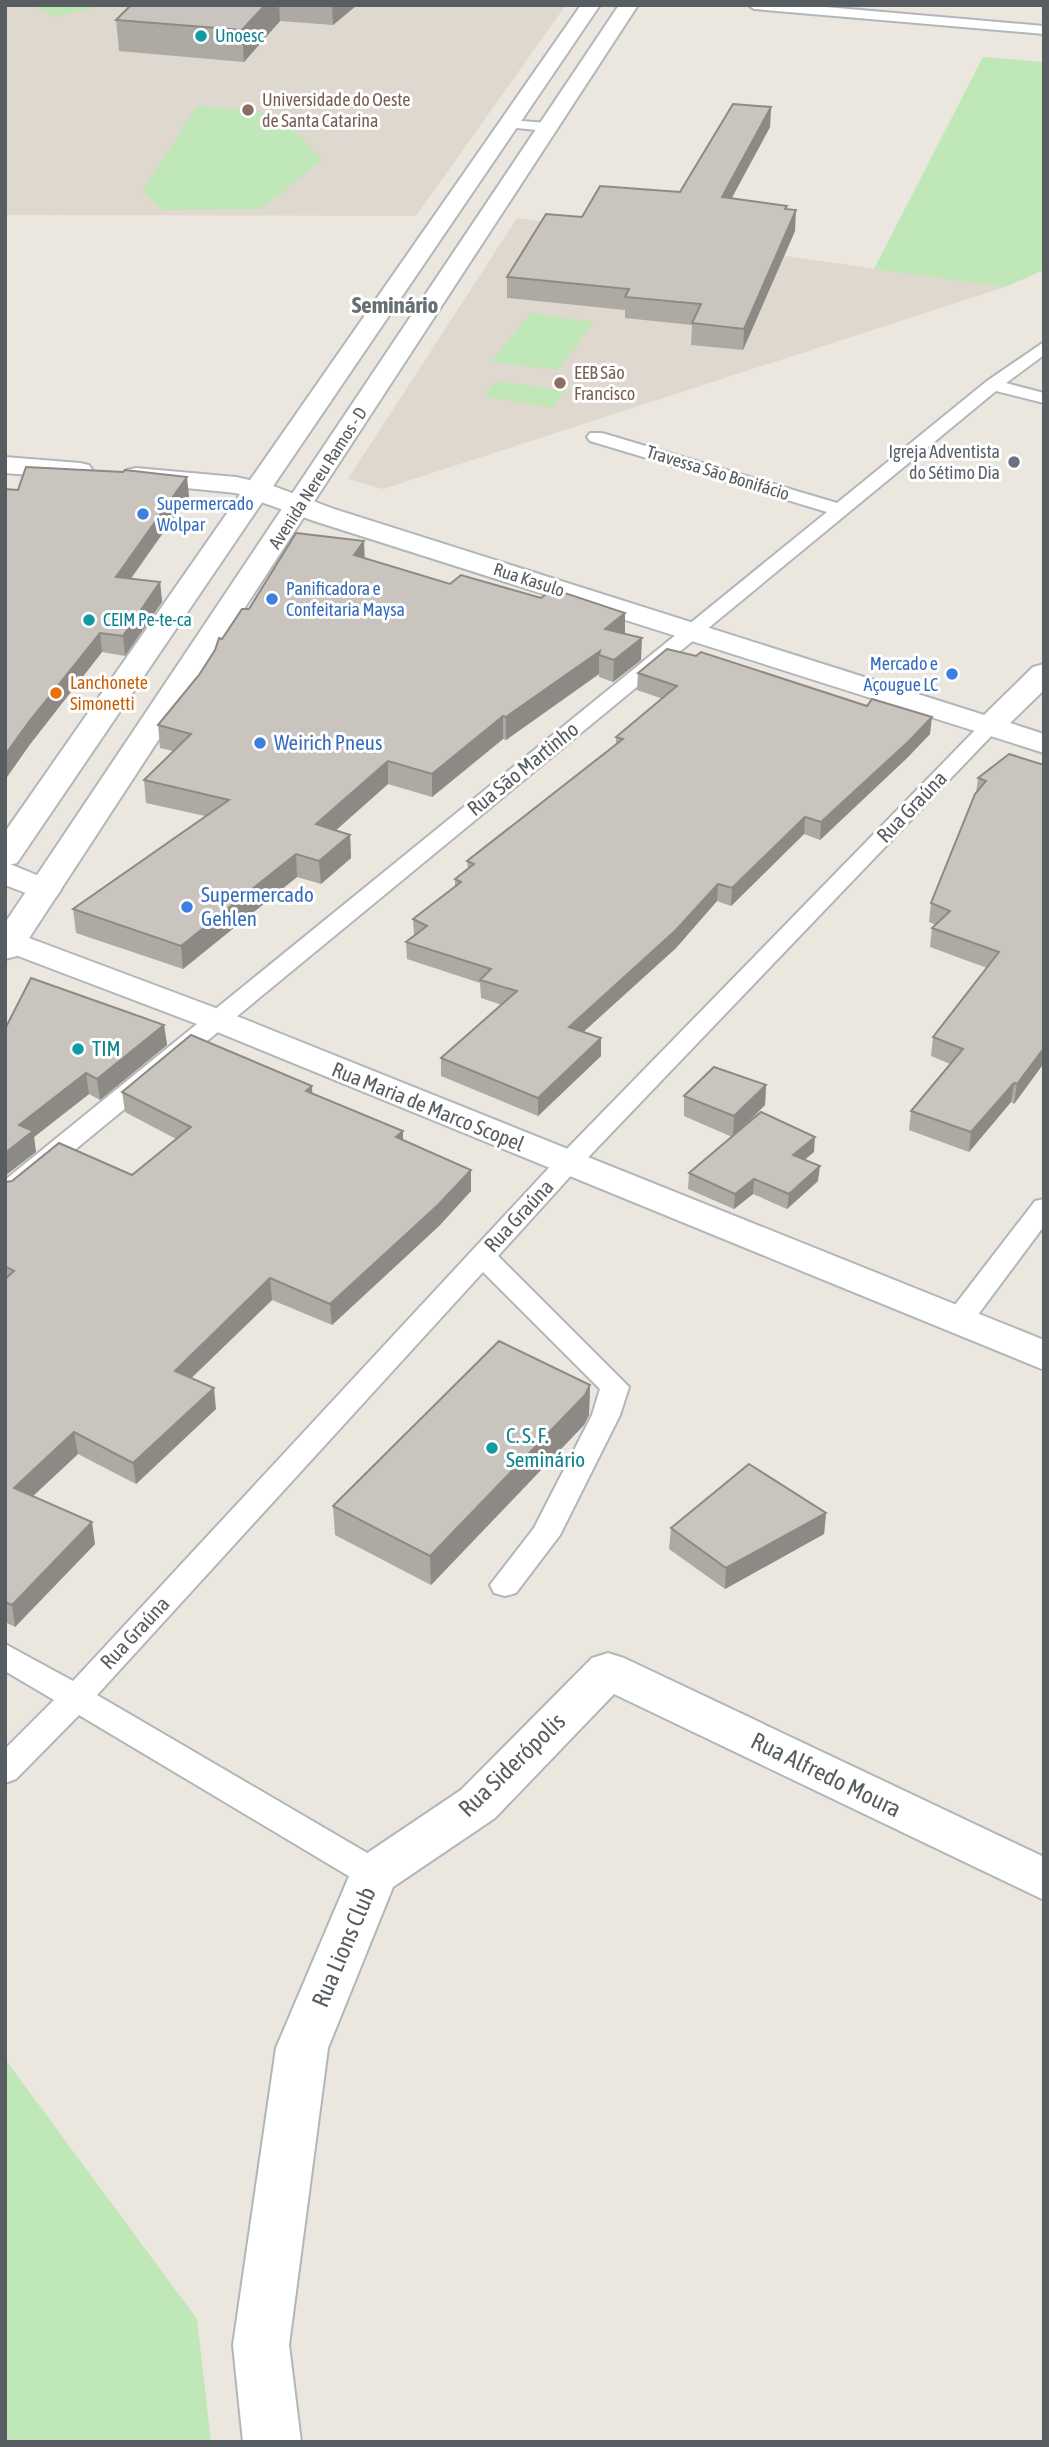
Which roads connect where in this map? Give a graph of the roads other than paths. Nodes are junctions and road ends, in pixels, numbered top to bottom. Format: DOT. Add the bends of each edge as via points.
graph roads {
  1 [pos="591,5"];
  2 [pos="629,5"];
  3 [pos="754,5"];
  4 [pos="1044,30"];
  5 [pos="562,47"];
  6 [pos="599,50"];
  7 [pos="509,124"];
  8 [pos="548,127"];
  9 [pos="1044,347"];
  10 [pos="993,384"];
  11 [pos="1044,398"];
  12 [pos="596,437"];
  13 [pos="5,465"];
  14 [pos="258,490"];
  15 [pos="300,506"];
  16 [pos="840,510"];
  17 [pos="691,632"];
  18 [pos="1044,673"];
  19 [pos="989,727"];
  20 [pos="1044,744"];
  21 [pos="5,856"];
  22 [pos="5,872"];
  23 [pos="44,890"];
  24 [pos="7,943"];
  25 [pos="217,1020"];
  26 [pos="567,1164"];
  27 [pos="5,1194"];
  28 [pos="1044,1207"];
  29 [pos="482,1256"];
  30 [pos="958,1321"];
  31 [pos="1044,1356"];
  32 [pos="505,1586"];
  33 [pos="5,1656"];
  34 [pos="608,1671"];
  35 [pos="76,1698"];
  36 [pos="5,1770"];
  37 [pos="374,1874"];
  38 [pos="1044,1880"];
  39 [pos="272,2442"];
  1 -- 5 [label="street, Avenida Nereu Ramos - D"];
  2 -- 6 [label="street, Avenida Nereu Ramos - D"];
  3 -- 4 [label="lane"];
  5 -- 6 [label="street"];
  5 -- 7 [label="street, Avenida Nereu Ramos - D"];
  6 -- 8 [label="street, Avenida Nereu Ramos - D"];
  7 -- 8 [label="lane"];
  7 -- 14 [label="street, Avenida Nereu Ramos - D"];
  8 -- 15 [label="street, Avenida Nereu Ramos - D"];
  9 -- 10 [label="lane, Rua São Martinho"];
  10 -- 11 [label="lane"];
  10 -- 16 [label="lane, Rua São Martinho"];
  12 -- 16 [label="lane, Travessa São Bonifácio"];
  13 -- 14 [label="street, Rua Kasulo"];
  14 -- 15 [label="street, Rua Kasulo"];
  14 -- 21 [label="street, Avenida Nereu Ramos - D"];
  15 -- 17 [label="street, Rua Kasulo"];
  15 -- 23 [label="street, Avenida Nereu Ramos - D"];
  16 -- 17 [label="lane, Rua São Martinho"];
  17 -- 19 [label="street, Rua Kasulo"];
  17 -- 25 [label="lane, Rua São Martinho"];
  18 -- 19 [label="street, Rua Graúna"];
  19 -- 20 [label="street, Rua Kasulo"];
  19 -- 26 [label="lane, Rua Graúna"];
  22 -- 23 [label="street"];
  23 -- 24 [label="street, Avenida Nereu Ramos - D"];
  24 -- 25 [label="street, Rua Maria de Marco Scopel"];
  25 -- 26 [label="street, Rua Maria de Marco Scopel"];
  25 -- 27 [label="lane, Rua São Martinho"];
  26 -- 29 [label="lane, Rua Graúna"];
  26 -- 30 [label="street, Rua Maria de Marco Scopel"];
  28 -- 30 [label="lane"];
  29 -- 32 [label="lane" via="615,1387 607,1415 545,1535"];
  29 -- 35 [label="lane, Rua Graúna"];
  30 -- 31 [label="street, Rua Maria de Marco Scopel"];
  33 -- 35 [label="lane, Rua Lions Club"];
  34 -- 37 [label="street, Rua Siderópolis" via="478,1804"];
  34 -- 38 [label="street, Rua Alfredo Moura"];
  35 -- 36 [label="lane, Rua Graúna"];
  35 -- 37 [label="lane, Rua Lions Club"];
  37 -- 39 [label="street, Rua Lions Club" via="302,2048 261,2345"];
}
